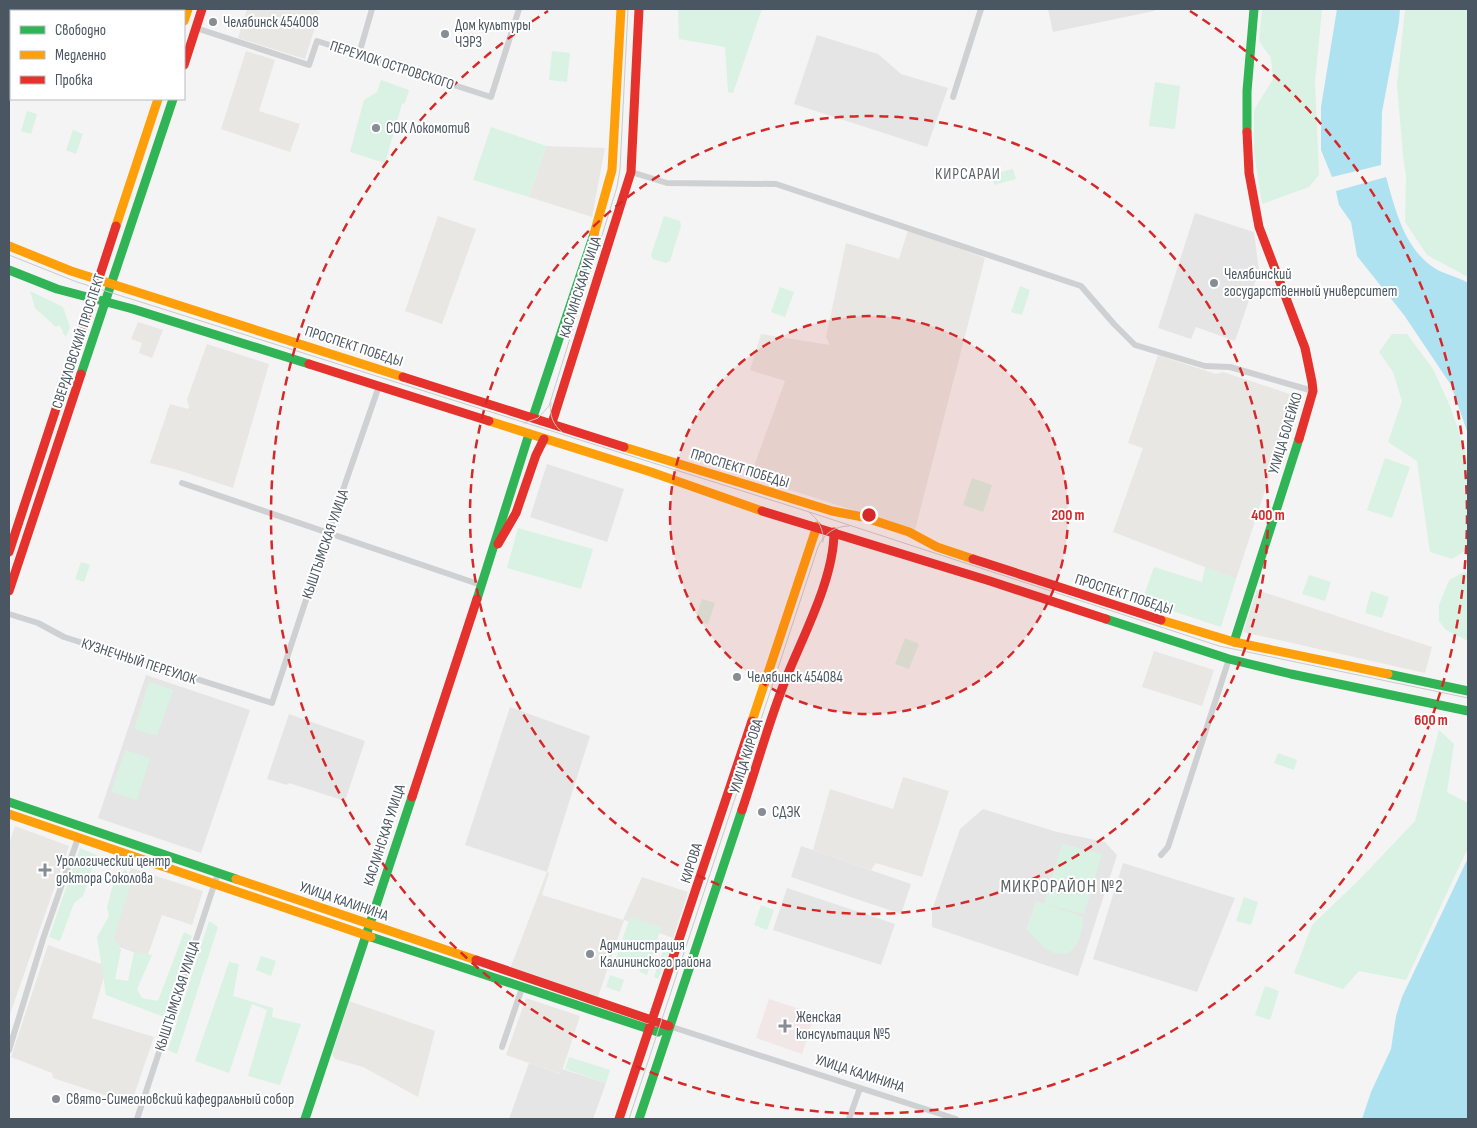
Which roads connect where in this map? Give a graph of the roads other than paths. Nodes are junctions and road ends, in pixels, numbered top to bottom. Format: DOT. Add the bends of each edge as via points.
graph roads {
  1 [pos="202,9"];
  2 [pos="372,9"];
  3 [pos="519,9"];
  4 [pos="621,9"];
  5 [pos="639,9"];
  6 [pos="981,9"];
  7 [pos="1254,9"];
  8 [pos="196,28"];
  9 [pos="359,54"];
  10 [pos="185,62"];
  11 [pos="952,98"];
  12 [pos="158,100"];
  13 [pos="173,100"];
  14 [pos="631,172"];
  15 [pos="9,246"];
  16 [pos="9,270"];
  17 [pos="98,280"];
  18 [pos="112,284"];
  19 [pos="92,298"];
  20 [pos="106,302"];
  21 [pos="379,386"];
  22 [pos="1312,391"];
  23 [pos="533,417"];
  24 [pos="552,423"];
  25 [pos="528,434"];
  26 [pos="544,439"];
  27 [pos="182,483"];
  28 [pos="834,522"];
  29 [pos="817,526"];
  30 [pos="328,532"];
  31 [pos="9,552"];
  32 [pos="490,560"];
  33 [pos="481,585"];
  34 [pos="9,591"];
  35 [pos="9,614"];
  36 [pos="1234,642"];
  37 [pos="1229,659"];
  38 [pos="1468,690"];
  39 [pos="272,703"];
  40 [pos="1467,711"];
  41 [pos="9,802"];
  42 [pos="9,814"];
  43 [pos="78,838"];
  44 [pos="1161,855"];
  45 [pos="218,873"];
  46 [pos="214,884"];
  47 [pos="369,924"];
  48 [pos="366,935"];
  49 [pos="522,988"];
  50 [pos="651,1025"];
  51 [pos="669,1026"];
  52 [pos="502,1047"];
  53 [pos="9,1050"];
  54 [pos="860,1088"];
  55 [pos="137,1119"];
  56 [pos="305,1119"];
  57 [pos="619,1119"];
  58 [pos="639,1119"];
  59 [pos="849,1119"];
  60 [pos="956,1119"];
  1 -- 8 [label="main road"];
  2 -- 9 [label="street"];
  3 -- 9 [label="street, ПЕРЕУЛОК ОСТРОВСКОГО" via="491,97"];
  4 -- 23 [label="main road, КАСЛИНСКАЯ УЛИЦА" via="612,170 602,214"];
  5 -- 14 [label="main road, КАСЛИНСКАЯ УЛИЦА"];
  6 -- 11 [label="street"];
  7 -- 22 [label="main road, УЛИЦА БОЛЕЙКО" via="1245,114 1248,174 1259,227 1306,348"];
  8 -- 9 [label="street, ПЕРЕУЛОК ОСТРОВСКОГО" via="310,65 317,41"];
  8 -- 10 [label="main road"];
  12 -- 17 [label="main road, СВЕРДЛОВСКИЙ ПРОСПЕКТ"];
  13 -- 18 [label="main road, СВЕРДЛОВСКИЙ ПРОСПЕКТ"];
  14 -- 22 [label="street" via="667,183 776,184 1081,286 1135,346 1206,366 1230,366"];
  14 -- 24 [label="main road, КАСЛИНСКАЯ УЛИЦА"];
  15 -- 17 [label="main road, ПРОСПЕКТ ПОБЕДЫ"];
  16 -- 19 [label="main road, ПРОСПЕКТ ПОБЕДЫ" via="57,290"];
  17 -- 18 [label="main road, ПРОСПЕКТ ПОБЕДЫ"];
  17 -- 19 [label="main road, СВЕРДЛОВСКИЙ ПРОСПЕКТ"];
  18 -- 20 [label="main road, СВЕРДЛОВСКИЙ ПРОСПЕКТ"];
  18 -- 23 [label="main road, ПРОСПЕКТ ПОБЕДЫ"];
  19 -- 20 [label="main road, ПРОСПЕКТ ПОБЕДЫ"];
  19 -- 31 [label="main road, СВЕРДЛОВСКИЙ ПРОСПЕКТ"];
  20 -- 21 [label="main road, ПРОСПЕКТ ПОБЕДЫ"];
  20 -- 34 [label="main road, СВЕРДЛОВСКИЙ ПРОСПЕКТ"];
  21 -- 25 [label="main road, ПРОСПЕКТ ПОБЕДЫ"];
  21 -- 30 [label="street, КЫШТЫМСКАЯ УЛИЦА"];
  22 -- 36 [label="main road, УЛИЦА БОЛЕЙКО" via="1305,422"];
  23 -- 24 [label="main road, ПРОСПЕКТ ПОБЕДЫ"];
  23 -- 25 [label="main road, КАСЛИНСКАЯ УЛИЦА"];
  24 -- 26 [label="main road, КАСЛИНСКАЯ УЛИЦА"];
  24 -- 28 [label="main road, ПРОСПЕКТ ПОБЕДЫ"];
  25 -- 26 [label="main road, ПРОСПЕКТ ПОБЕДЫ"];
  25 -- 32 [label="main road, КАСЛИНСКАЯ УЛИЦА"];
  26 -- 29 [label="main road, ПРОСПЕКТ ПОБЕДЫ"];
  26 -- 32 [label="main road, КАСЛИНСКАЯ УЛИЦА" via="516,513"];
  27 -- 30 [label="street"];
  28 -- 29 [label="main road"];
  28 -- 29 [label="main road, ПРОСПЕКТ ПОБЕДЫ"];
  28 -- 36 [label="main road, ПРОСПЕКТ ПОБЕДЫ" via="863,517 909,532 937,547"];
  28 -- 37 [label="main road, ПРОСПЕКТ ПОБЕДЫ"];
  28 -- 51 [label="main road, УЛИЦА КИРОВА" via="834,551 804,638 786,678"];
  29 -- 50 [label="main road, КИРОВА"];
  30 -- 33 [label="street"];
  30 -- 39 [label="street, КЫШТЫМСКАЯ УЛИЦА"];
  32 -- 33 [label="main road, КАСЛИНСКАЯ УЛИЦА"];
  33 -- 47 [label="main road, КАСЛИНСКАЯ УЛИЦА"];
  35 -- 39 [label="street, КУЗНЕЧНЫЙ ПЕРЕУЛОК" via="38,623 64,637"];
  36 -- 37 [label="main road, УЛИЦА БОЛЕЙКО"];
  36 -- 38 [label="main road, ПРОСПЕКТ ПОБЕДЫ"];
  37 -- 40 [label="main road, ПРОСПЕКТ ПОБЕДЫ"];
  37 -- 44 [label="street, УЛИЦА БОЛЕЙКО" via="1168,847"];
  41 -- 45 [label="main road, УЛИЦА КАЛИНИНА"];
  42 -- 43 [label="main road, УЛИЦА КАЛИНИНА"];
  43 -- 46 [label="main road, УЛИЦА КАЛИНИНА"];
  43 -- 53 [label="street"];
  45 -- 46 [label="street, КЫШТЫМСКАЯ УЛИЦА"];
  45 -- 47 [label="main road, УЛИЦА КАЛИНИНА"];
  46 -- 48 [label="main road, УЛИЦА КАЛИНИНА"];
  46 -- 55 [label="street, КЫШТЫМСКАЯ УЛИЦА"];
  47 -- 48 [label="main road, КАСЛИНСКАЯ УЛИЦА"];
  47 -- 50 [label="main road, УЛИЦА КАЛИНИНА"];
  48 -- 49 [label="main road, УЛИЦА КАЛИНИНА"];
  48 -- 56 [label="main road, КАСЛИНСКАЯ УЛИЦА"];
  49 -- 50 [label="main road, УЛИЦА КАЛИНИНА"];
  49 -- 52 [label="street"];
  50 -- 51 [label="main road, УЛИЦА КАЛИНИНА"];
  50 -- 57 [label="main road, КИРОВА"];
  51 -- 54 [label="street, УЛИЦА КАЛИНИНА"];
  51 -- 58 [label="main road, УЛИЦА КИРОВА"];
  54 -- 59 [label="street"];
  54 -- 60 [label="street, УЛИЦА КАЛИНИНА"];
}
